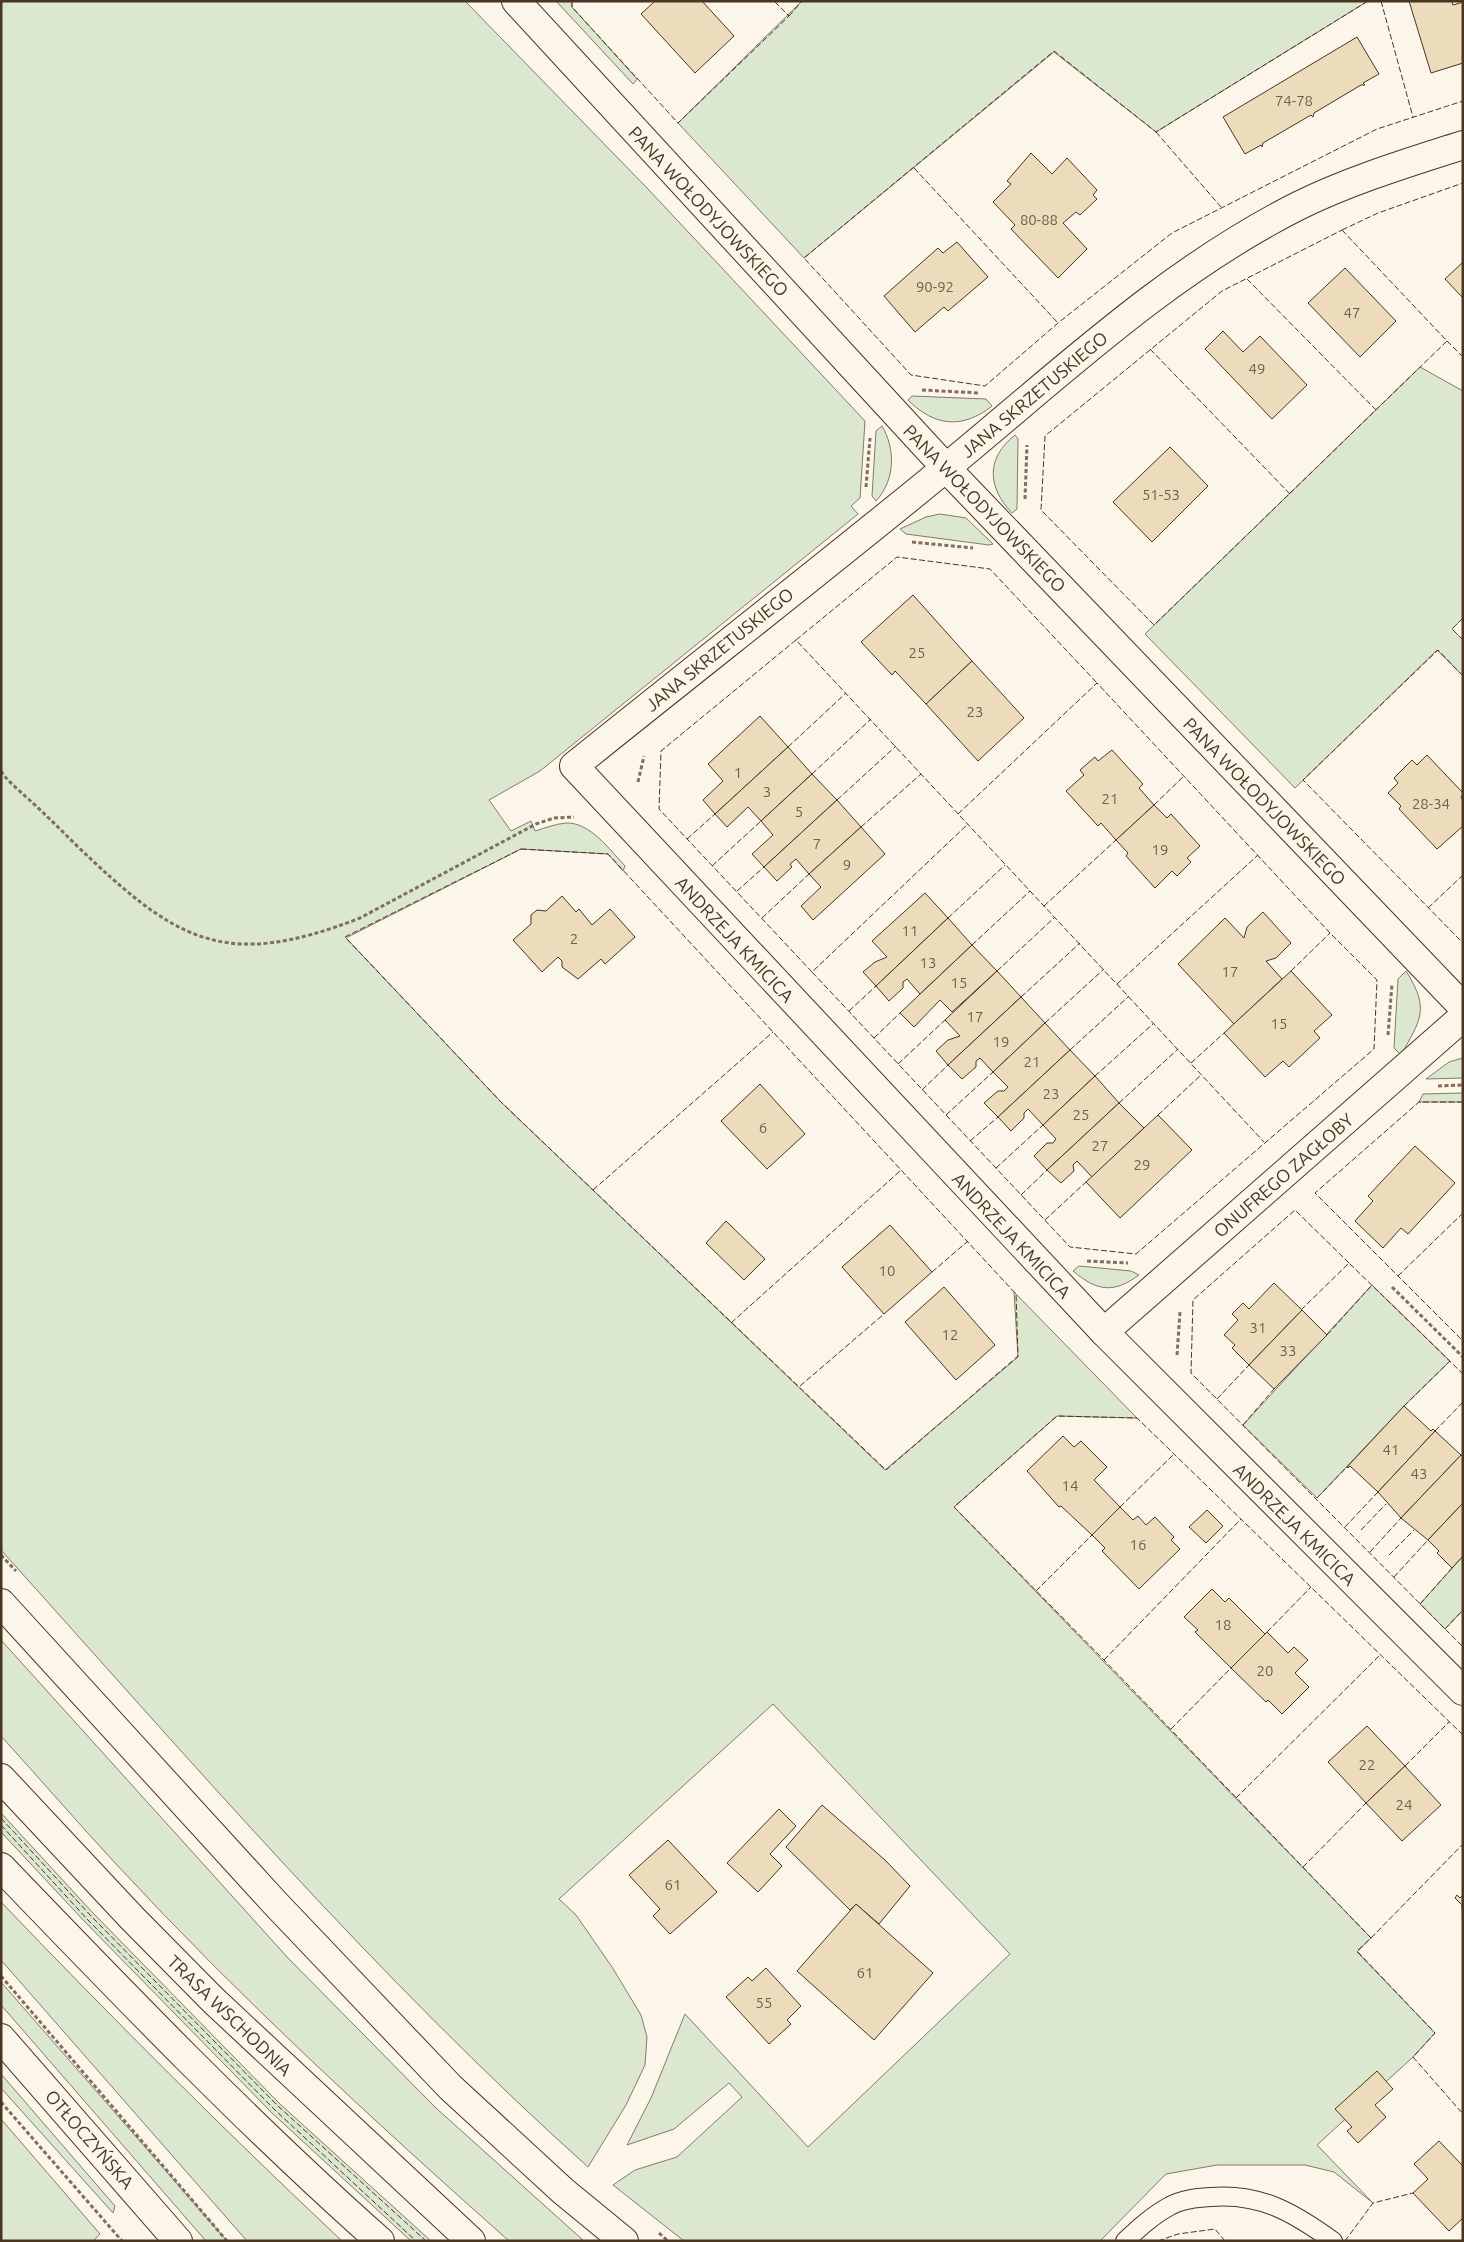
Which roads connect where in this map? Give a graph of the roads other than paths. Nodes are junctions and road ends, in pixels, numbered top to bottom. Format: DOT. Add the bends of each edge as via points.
graph roads {
  1 [pos="516,1"];
  2 [pos="1463,145"];
  3 [pos="946,468"];
  4 [pos="574,766"];
  5 [pos="1463,1007"];
  6 [pos="1463,1017"];
  7 [pos="1104,1332"];
  8 [pos="1,1603"];
  9 [pos="1463,1692"];
  10 [pos="1,1778"];
  11 [pos="1,1867"];
  12 [pos="1,2038"];
  13 [pos="178,2241"];
  14 [pos="380,2241"];
  15 [pos="471,2241"];
  16 [pos="624,2241"];
  17 [pos="1125,2241"];
  18 [pos="1333,2241"];
  1 -- 3 [label="street, PANA WOŁODYJOWSKIEGO"];
  2 -- 3 [label="street, JANA SKRZETUSKIEGO" via="1339,187 1215,253 1148,301"];
  3 -- 4 [label="street, JANA SKRZETUSKIEGO"];
  3 -- 5 [label="street, PANA WOŁODYJOWSKIEGO"];
  4 -- 7 [label="street, ANDRZEJA KMICICA"];
  6 -- 7 [label="street, ONUFREGO ZAGŁOBY"];
  7 -- 9 [label="street, ANDRZEJA KMICICA"];
  8 -- 16 [label="street" via="274,1902 450,2087 563,2191"];
  10 -- 15 [label="street, TRASA WSCHODNIA" via="213,2000"];
  11 -- 14 [label="street" via="150,2022"];
  12 -- 13 [label="street, OTŁOCZYŃSKA"];
  17 -- 18 [label="lane" via="1171,2205 1215,2196 1262,2200 1301,2218"];
}
